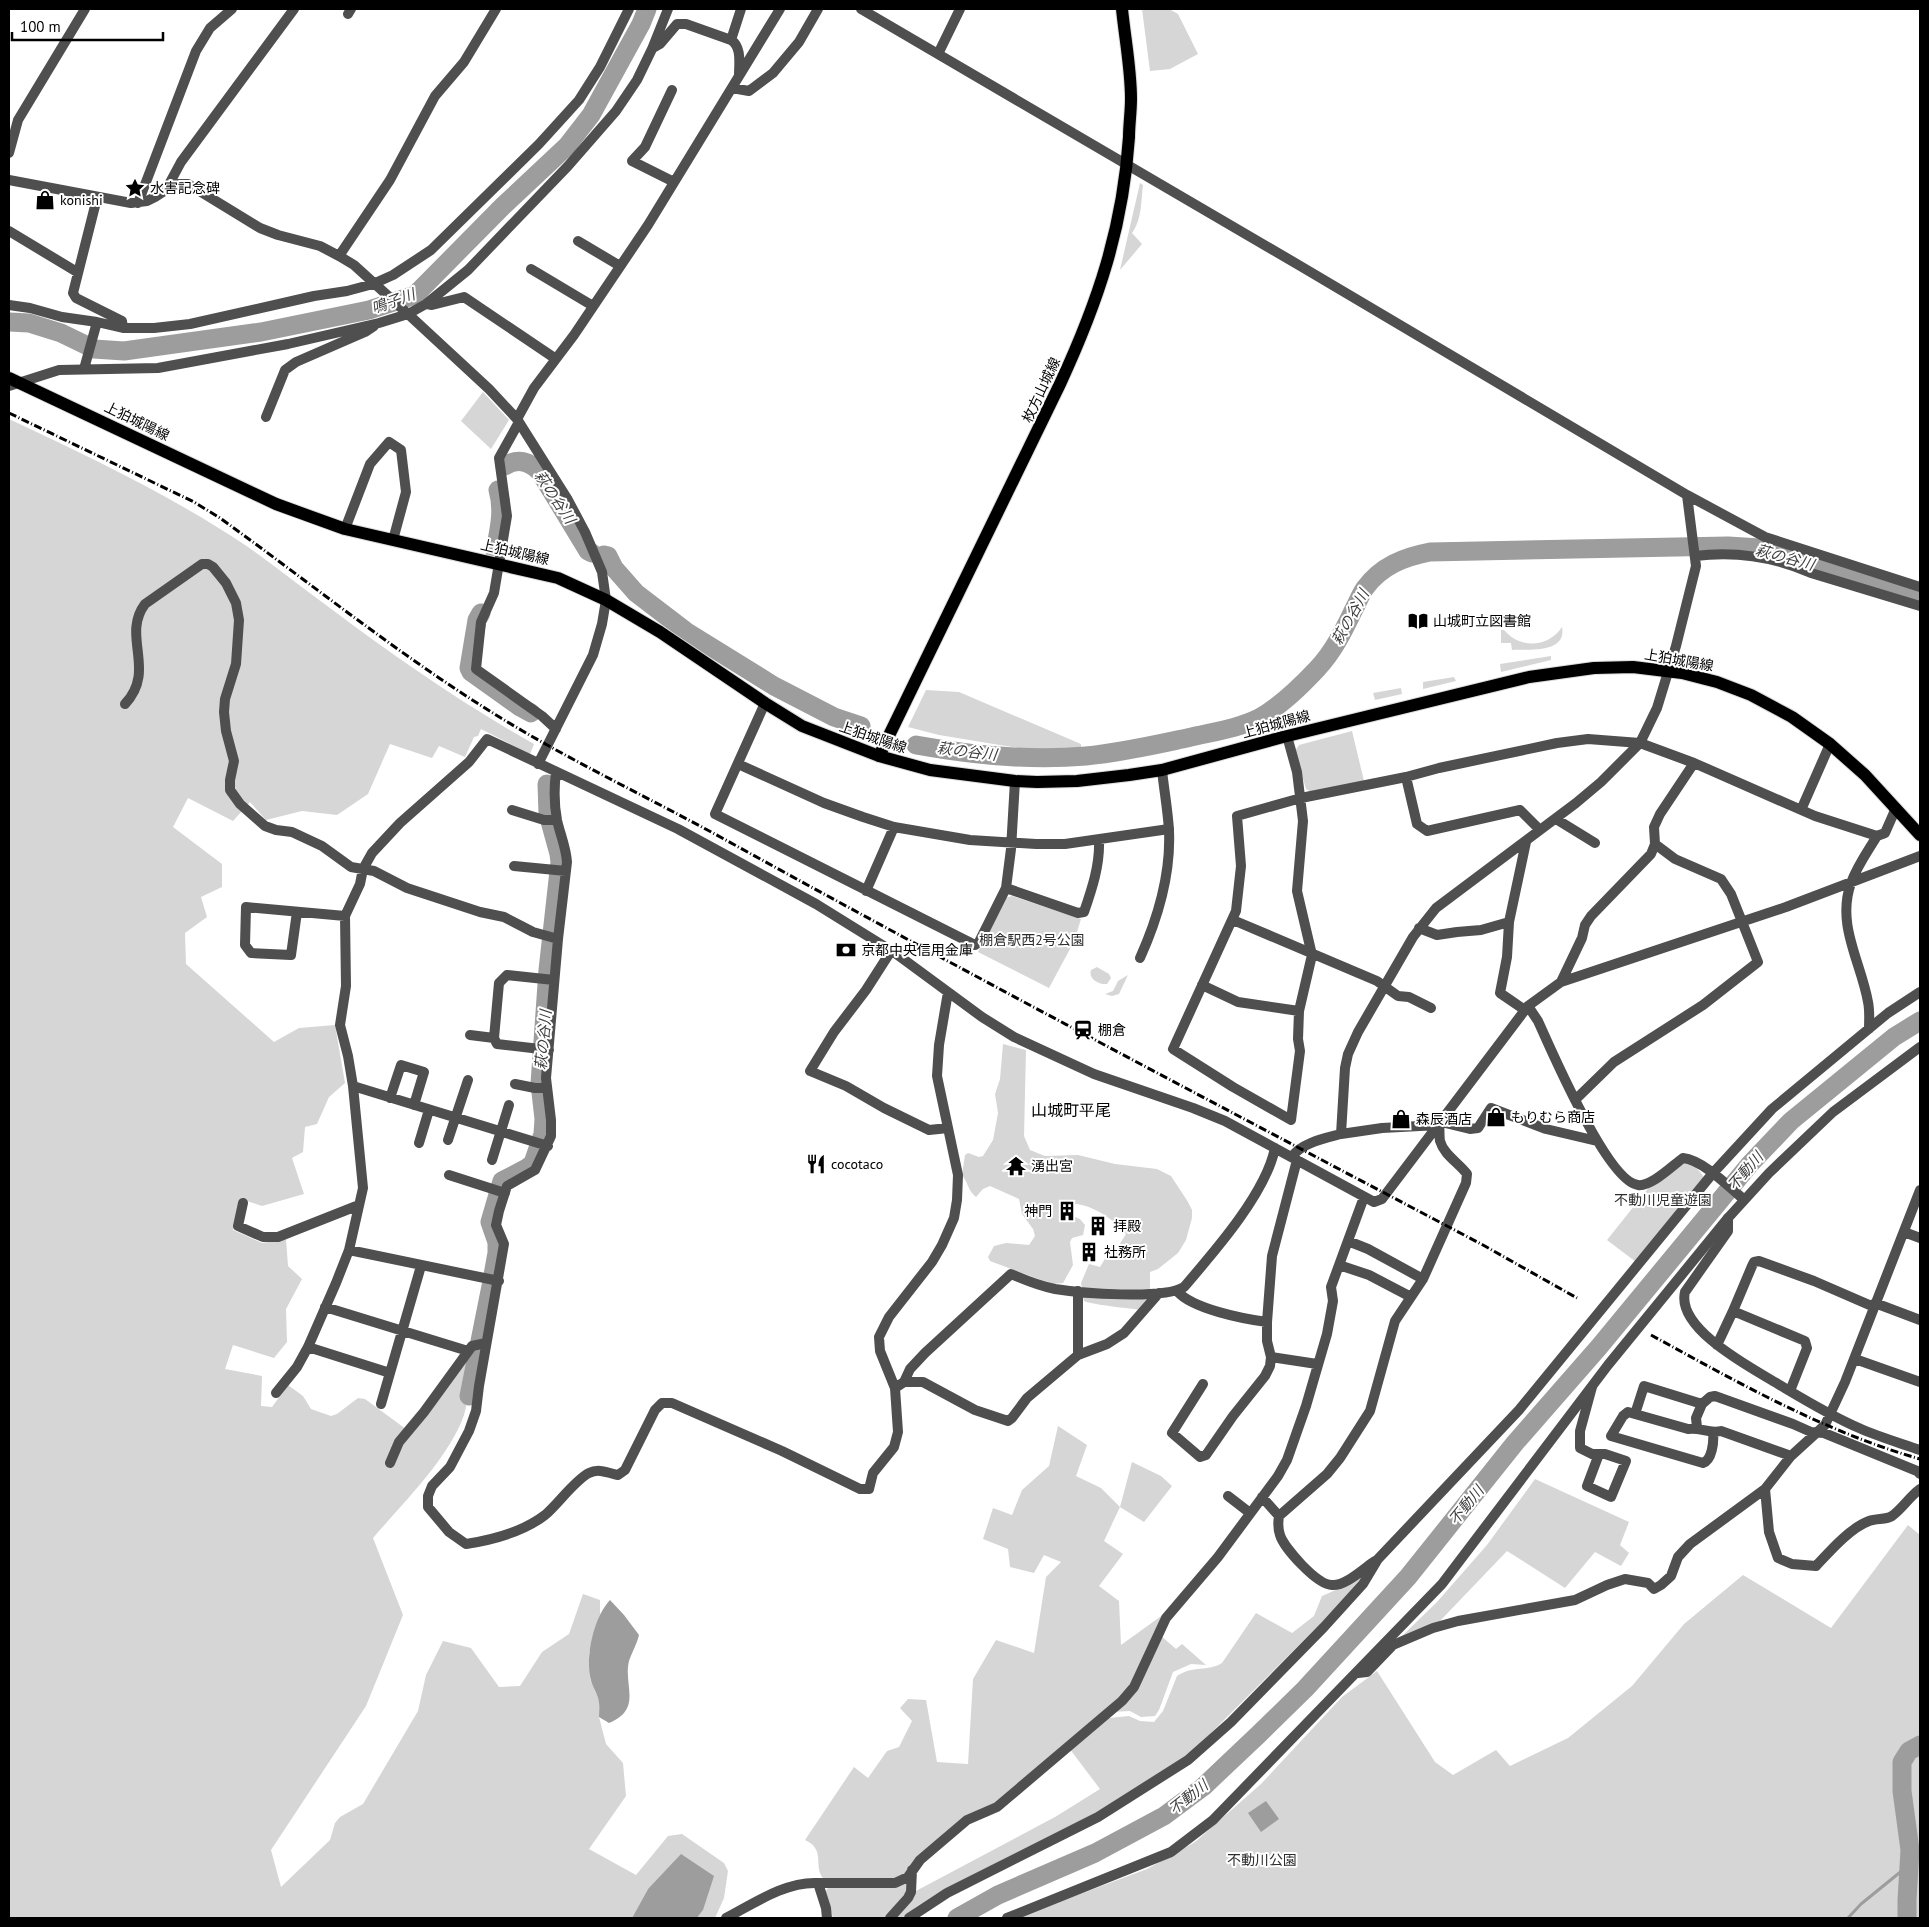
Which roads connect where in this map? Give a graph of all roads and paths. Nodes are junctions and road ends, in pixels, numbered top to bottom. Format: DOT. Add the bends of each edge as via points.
graph roads {
  1 [pos="85,9"];
  2 [pos="232,9"];
  3 [pos="294,9"];
  4 [pos="496,9"];
  5 [pos="629,9"];
  6 [pos="668,9"];
  7 [pos="741,9"];
  8 [pos="780,9"];
  9 [pos="818,9"];
  10 [pos="861,9"];
  11 [pos="960,9"];
  12 [pos="1122,9"];
  13 [pos="731,40"];
  14 [pos="652,49"];
  15 [pos="938,54"];
  16 [pos="740,75"];
  17 [pos="732,88"];
  18 [pos="672,90"];
  19 [pos="9,153"];
  20 [pos="1127,164"];
  21 [pos="9,180"];
  22 [pos="674,182"];
  23 [pos="167,188"];
  24 [pos="97,198"];
  25 [pos="138,202"];
  26 [pos="9,231"];
  27 [pos="578,241"];
  28 [pos="339,256"];
  29 [pos="620,266"];
  30 [pos="531,268"];
  31 [pos="78,272"];
  32 [pos="375,286"];
  33 [pos="426,304"];
  34 [pos="9,305"];
  35 [pos="593,306"];
  36 [pos="405,311"];
  37 [pos="379,323"];
  38 [pos="96,325"];
  39 [pos="123,328"];
  40 [pos="556,359"];
  41 [pos="84,366"];
  42 [pos="9,378"];
  43 [pos="15,385"];
  44 [pos="266,417"];
  45 [pos="518,420"];
  46 [pos="1687,496"];
  47 [pos="345,529"];
  48 [pos="393,540"];
  49 [pos="1694,554"];
  50 [pos="500,564"];
  51 [pos="1920,588"];
  52 [pos="606,600"];
  53 [pos="1920,606"];
  54 [pos="1668,671"];
  55 [pos="765,703"];
  56 [pos="125,704"];
  57 [pos="556,729"];
  58 [pos="1287,736"];
  59 [pos="1640,743"];
  60 [pos="1830,744"];
  61 [pos="879,756"];
  62 [pos="1694,763"];
  63 [pos="538,764"];
  64 [pos="738,764"];
  65 [pos="1162,770"];
  66 [pos="556,772"];
  67 [pos="1406,777"];
  68 [pos="1015,781"];
  69 [pos="1301,798"];
  70 [pos="1896,808"];
  71 [pos="512,810"];
  72 [pos="1801,810"];
  73 [pos="1556,819"];
  74 [pos="552,820"];
  75 [pos="894,827"];
  76 [pos="1169,829"];
  77 [pos="1540,830"];
  78 [pos="1920,835"];
  79 [pos="1877,836"];
  80 [pos="1099,840"];
  81 [pos="1526,842"];
  82 [pos="1010,843"];
  83 [pos="1595,843"];
  84 [pos="1655,844"];
  85 [pos="1920,856"];
  86 [pos="514,866"];
  87 [pos="363,870"];
  88 [pos="562,871"];
  89 [pos="1851,882"];
  90 [pos="1006,888"];
  91 [pos="866,891"];
  92 [pos="297,912"];
  93 [pos="345,916"];
  94 [pos="1233,920"];
  95 [pos="1509,922"];
  96 [pos="1741,922"];
  97 [pos="1419,928"];
  98 [pos="554,938"];
  99 [pos="891,951"];
  100 [pos="1312,954"];
  101 [pos="1140,958"];
  102 [pos="550,980"];
  103 [pos="1561,982"];
  104 [pos="1202,985"];
  105 [pos="1383,987"];
  106 [pos="948,992"];
  107 [pos="1920,992"];
  108 [pos="1431,1008"];
  109 [pos="1527,1008"];
  110 [pos="1299,1011"];
  111 [pos="1870,1029"];
  112 [pos="470,1035"];
  113 [pos="494,1038"];
  114 [pos="1920,1047"];
  115 [pos="545,1049"];
  116 [pos="468,1080"];
  117 [pos="515,1084"];
  118 [pos="353,1086"];
  119 [pos="543,1088"];
  120 [pos="390,1098"];
  121 [pos="1575,1100"];
  122 [pos="414,1105"];
  123 [pos="509,1105"];
  124 [pos="429,1110"];
  125 [pos="456,1118"];
  126 [pos="1440,1123"];
  127 [pos="948,1128"];
  128 [pos="501,1132"];
  129 [pos="1341,1134"];
  130 [pos="448,1140"];
  131 [pos="1597,1141"];
  132 [pos="419,1143"];
  133 [pos="543,1145"];
  134 [pos="1275,1148"];
  135 [pos="1294,1158"];
  136 [pos="492,1160"];
  137 [pos="449,1175"];
  138 [pos="1715,1175"];
  139 [pos="1920,1190"];
  140 [pos="500,1192"];
  141 [pos="1364,1197"];
  142 [pos="1743,1198"];
  143 [pos="244,1203"];
  144 [pos="359,1205"];
  145 [pos="1728,1218"];
  146 [pos="1904,1232"];
  147 [pos="1920,1238"];
  148 [pos="1348,1241"];
  149 [pos="349,1250"];
  150 [pos="1339,1265"];
  151 [pos="421,1266"];
  152 [pos="1424,1279"];
  153 [pos="499,1281"];
  154 [pos="1078,1291"];
  155 [pos="1177,1291"];
  156 [pos="1159,1293"];
  157 [pos="1411,1297"];
  158 [pos="1874,1305"];
  159 [pos="325,1307"];
  160 [pos="1733,1311"];
  161 [pos="1920,1320"];
  162 [pos="1267,1322"];
  163 [pos="403,1332"];
  164 [pos="481,1344"];
  165 [pos="1717,1345"];
  166 [pos="308,1346"];
  167 [pos="468,1351"];
  168 [pos="1078,1355"];
  169 [pos="1271,1357"];
  170 [pos="1855,1359"];
  171 [pos="1317,1364"];
  172 [pos="390,1373"];
  173 [pos="904,1382"];
  174 [pos="1920,1382"];
  175 [pos="1203,1384"];
  176 [pos="1593,1386"];
  177 [pos="895,1388"];
  178 [pos="1790,1391"];
  179 [pos="276,1393"];
  180 [pos="381,1404"];
  181 [pos="1702,1404"];
  182 [pos="1635,1414"];
  183 [pos="1831,1415"];
  184 [pos="1697,1427"];
  185 [pos="1714,1433"];
  186 [pos="1816,1434"];
  187 [pos="1920,1450"];
  188 [pos="1599,1454"];
  189 [pos="1791,1456"];
  190 [pos="390,1463"];
  191 [pos="1920,1474"];
  192 [pos="1765,1489"];
  193 [pos="1920,1489"];
  194 [pos="1228,1496"];
  195 [pos="1262,1497"];
  196 [pos="1250,1513"];
  197 [pos="1279,1516"];
  198 [pos="1378,1559"];
  199 [pos="1358,1673"];
  200 [pos="912,1869"];
  201 [pos="818,1883"];
  202 [pos="726,1918"];
  203 [pos="827,1918"];
  204 [pos="890,1918"];
  205 [pos="909,1918"];
  206 [pos="1007,1918"];
  1 -- 19 [label="street" via="18,120"];
  2 -- 25 [label="street" via="210,28 196,51"];
  3 -- 23 [label="street" via="181,162"];
  4 -- 28 [label="street" via="464,62 435,96 390,180"];
  5 -- 32 [label="street" via="590,84 539,144 431,250"];
  6 -- 14 [label="street"];
  7 -- 13 [label="street"];
  8 -- 16 [label="street"];
  9 -- 17 [label="street" via="799,42 773,73 749,91"];
  10 -- 15 [label="street"];
  11 -- 15 [label="street"];
  12 -- 20 [label="main road, 枚方山城線" via="1131,99"];
  13 -- 14 [label="street" via="686,24 677,24"];
  13 -- 16 [label="street" via="739,51"];
  14 -- 33 [label="street" via="625,100 568,166 468,270"];
  15 -- 20 [label="street"];
  16 -- 17 [label="street"];
  17 -- 22 [label="street"];
  18 -- 22 [label="street" via="645,147 632,162"];
  20 -- 46 [label="street"];
  20 -- 61 [label="main road, 枚方山城線" via="1114,241 1085,331"];
  21 -- 24 [label="street"];
  22 -- 29 [label="street"];
  23 -- 25 [label="street" via="155,197"];
  23 -- 28 [label="street" via="179,183 188,184 260,228 320,246"];
  24 -- 25 [label="street"];
  24 -- 31 [label="street"];
  26 -- 31 [label="street"];
  27 -- 29 [label="street"];
  28 -- 32 [label="street"];
  29 -- 35 [label="street"];
  30 -- 35 [label="street"];
  31 -- 39 [label="street" via="73,292 76,298 122,321"];
  32 -- 36 [label="street"];
  32 -- 39 [label="street" via="264,306 190,324"];
  33 -- 36 [label="street"];
  33 -- 40 [label="street" via="464,297"];
  34 -- 38 [label="street"];
  35 -- 40 [label="street"];
  36 -- 37 [label="street"];
  36 -- 45 [label="street"];
  37 -- 41 [label="street" via="158,368"];
  37 -- 44 [label="street" via="285,370"];
  38 -- 39 [label="street"];
  38 -- 41 [label="street"];
  40 -- 45 [label="street" via="534,388"];
  41 -- 43 [label="street" via="59,370"];
  42 -- 43 [label="main road, 上狛城陽線"];
  43 -- 47 [label="main road, 上狛城陽線" via="76,408 276,504"];
  45 -- 50 [label="street" via="499,458 507,516"];
  45 -- 52 [label="street" via="585,532 602,572"];
  46 -- 49 [label="street"];
  46 -- 51 [label="street" via="1765,537"];
  47 -- 48 [label="main road, 上狛城陽線"];
  47 -- 48 [label="street" via="370,464 389,442 401,450 406,492"];
  48 -- 50 [label="main road, 上狛城陽線"];
  49 -- 53 [label="street" via="1736,555 1780,562"];
  49 -- 54 [label="street" via="1696,566"];
  50 -- 52 [label="main road, 上狛城陽線" via="558,578"];
  50 -- 57 [label="street" via="494,593 481,622 476,669"];
  52 -- 55 [label="main road, 上狛城陽線" via="660,632"];
  52 -- 57 [label="street" via="592,655"];
  54 -- 58 [label="main road, 上狛城陽線" via="1632,667 1549,674"];
  54 -- 59 [label="street" via="1657,708"];
  54 -- 60 [label="main road, 上狛城陽線" via="1751,695 1792,717"];
  55 -- 61 [label="main road, 上狛城陽線" via="802,726"];
  55 -- 64 [label="street"];
  56 -- 87 [label="street" via="139,680 138,612 144,604 202,564 213,566 236,603 239,620 236,664 224,712 234,761 230,790 265,826 292,832 322,846 351,867"];
  57 -- 63 [label="street"];
  58 -- 65 [label="main road, 上狛城陽線"];
  58 -- 69 [label="street"];
  59 -- 62 [label="street"];
  59 -- 67 [label="street" via="1588,739 1557,743"];
  59 -- 73 [label="street"];
  60 -- 70 [label="main road, 上狛城陽線" via="1871,780"];
  60 -- 72 [label="street"];
  61 -- 68 [label="main road, 上狛城陽線" via="930,770"];
  62 -- 72 [label="street"];
  62 -- 84 [label="street" via="1660,814 1654,827"];
  63 -- 66 [label="street"];
  63 -- 87 [label="street" via="486,739 469,762 377,847"];
  64 -- 75 [label="street" via="824,803"];
  64 -- 91 [label="street" via="715,814"];
  65 -- 68 [label="main road, 上狛城陽線" via="1077,781"];
  65 -- 76 [label="street"];
  66 -- 74 [label="street"];
  66 -- 99 [label="street" via="678,829 816,904"];
  67 -- 69 [label="street"];
  67 -- 77 [label="street" via="1417,824 1427,831 1520,810"];
  68 -- 82 [label="street"];
  69 -- 94 [label="street" via="1237,816 1241,866"];
  69 -- 100 [label="street" via="1303,821 1297,891"];
  70 -- 78 [label="main road, 上狛城陽線"];
  70 -- 79 [label="street" via="1885,833"];
  71 -- 74 [label="street"];
  72 -- 79 [label="street"];
  73 -- 77 [label="street"];
  73 -- 83 [label="street"];
  74 -- 88 [label="street" via="566,849"];
  75 -- 82 [label="street"];
  75 -- 91 [label="street"];
  76 -- 80 [label="street"];
  76 -- 101 [label="street" via="1162,899"];
  77 -- 81 [label="street"];
  79 -- 89 [label="street"];
  80 -- 82 [label="street" via="1065,844"];
  80 -- 90 [label="street" via="1093,888 1084,912 1078,913"];
  81 -- 95 [label="street"];
  81 -- 97 [label="street" via="1436,908"];
  82 -- 90 [label="street"];
  84 -- 96 [label="street" via="1675,859 1721,879 1731,894"];
  84 -- 103 [label="street" via="1651,854 1588,920"];
  85 -- 89 [label="street"];
  86 -- 88 [label="street"];
  87 -- 93 [label="street"];
  87 -- 98 [label="street" via="374,871 407,888 504,918"];
  88 -- 98 [label="street"];
  89 -- 96 [label="street"];
  89 -- 111 [label="street" via="1846,915 1853,952 1869,1003"];
  90 -- 91 [label="street" via="975,945"];
  92 -- 92 [label="street" via="246,907 245,945 251,953 291,955"];
  92 -- 93 [label="street"];
  93 -- 118 [label="street" via="346,986 340,1025"];
  94 -- 100 [label="street"];
  94 -- 104 [label="street"];
  95 -- 97 [label="street" via="1481,930 1437,935"];
  95 -- 109 [label="street" via="1500,993"];
  96 -- 103 [label="street"];
  96 -- 121 [label="street" via="1758,962 1703,1005 1614,1062"];
  97 -- 105 [label="street"];
  98 -- 102 [label="street"];
  99 -- 106 [label="street"];
  99 -- 127 [label="street" via="810,1071 846,1086 929,1130"];
  100 -- 105 [label="street" via="1377,981"];
  100 -- 110 [label="street"];
  102 -- 113 [label="street" via="507,975 499,983"];
  102 -- 115 [label="street"];
  103 -- 109 [label="street"];
  104 -- 110 [label="street" via="1238,1002"];
  104 -- 110 [label="street" via="1173,1049 1291,1120 1300,1051"];
  105 -- 108 [label="street"];
  105 -- 129 [label="street" via="1348,1054"];
  106 -- 127 [label="street" via="937,1065 938,1086"];
  106 -- 134 [label="street" via="982,1017 1028,1043 1094,1074 1224,1121"];
  107 -- 111 [label="street"];
  109 -- 121 [label="street" via="1538,1021"];
  109 -- 126 [label="street"];
  111 -- 138 [label="street" via="1772,1109"];
  112 -- 113 [label="street"];
  113 -- 115 [label="street" via="497,1044"];
  114 -- 142 [label="street" via="1833,1112"];
  115 -- 119 [label="street"];
  116 -- 125 [label="street"];
  117 -- 119 [label="street"];
  118 -- 120 [label="street"];
  118 -- 144 [label="street" via="363,1188"];
  119 -- 133 [label="street" via="551,1120 551,1136"];
  120 -- 122 [label="street"];
  120 -- 122 [label="street" via="401,1065 424,1072"];
  121 -- 131 [label="street"];
  122 -- 124 [label="street"];
  123 -- 128 [label="street"];
  124 -- 125 [label="street"];
  124 -- 132 [label="street"];
  125 -- 128 [label="street"];
  125 -- 130 [label="street"];
  126 -- 129 [label="street"];
  126 -- 131 [label="street" via="1478,1128 1491,1108 1546,1129"];
  126 -- 141 [label="street" via="1382,1199 1374,1202"];
  126 -- 152 [label="street" via="1442,1146 1467,1174"];
  127 -- 177 [label="street" via="958,1175 954,1218 932,1262 889,1317 878,1337 880,1351"];
  128 -- 133 [label="street"];
  128 -- 136 [label="street"];
  129 -- 135 [label="street" via="1314,1142 1294,1153"];
  131 -- 138 [label="street" via="1624,1177 1637,1185 1652,1181 1682,1158 1690,1159"];
  133 -- 140 [label="street" via="535,1170"];
  134 -- 135 [label="street"];
  134 -- 155 [label="street" via="1268,1172 1234,1225 1184,1287"];
  135 -- 141 [label="street"];
  135 -- 162 [label="street" via="1272,1256"];
  137 -- 140 [label="street"];
  138 -- 142 [label="street"];
  138 -- 198 [label="street" via="1519,1410"];
  139 -- 146 [label="street"];
  140 -- 153 [label="street" via="496,1225 504,1244"];
  141 -- 148 [label="street"];
  142 -- 145 [label="street"];
  143 -- 144 [label="street" via="238,1226 262,1237 278,1237"];
  144 -- 149 [label="street"];
  145 -- 165 [label="street" via="1728,1231 1684,1297 1690,1316"];
  145 -- 176 [label="street"];
  146 -- 147 [label="street"];
  146 -- 158 [label="street"];
  148 -- 150 [label="street"];
  148 -- 152 [label="street"];
  149 -- 151 [label="street"];
  149 -- 159 [label="street"];
  150 -- 157 [label="street" via="1362,1272"];
  150 -- 171 [label="street" via="1331,1287 1333,1301 1327,1334"];
  151 -- 153 [label="street"];
  151 -- 163 [label="street"];
  152 -- 157 [label="street"];
  153 -- 164 [label="street"];
  154 -- 156 [label="street"];
  154 -- 168 [label="street"];
  154 -- 173 [label="street" via="1042,1286 1010,1274 925,1353 910,1369"];
  155 -- 156 [label="street"];
  155 -- 162 [label="street" via="1192,1303"];
  156 -- 168 [label="street" via="1124,1333 1107,1344"];
  157 -- 197 [label="street" via="1391,1331 1370,1411 1327,1474"];
  158 -- 160 [label="street" via="1759,1261 1754,1262"];
  158 -- 161 [label="street"];
  158 -- 170 [label="street"];
  159 -- 163 [label="street"];
  159 -- 166 [label="street"];
  160 -- 165 [label="street"];
  160 -- 178 [label="street" via="1806,1342 1807,1348"];
  162 -- 169 [label="street"];
  163 -- 167 [label="street"];
  163 -- 172 [label="street"];
  164 -- 167 [label="street" via="472,1346"];
  164 -- 177 [label="street" via="476,1411 450,1467 432,1486 428,1496 428,1507 450,1532 466,1544 523,1528 545,1515 588,1473 599,1470 618,1475 625,1470 655,1410 662,1403 672,1403 860,1489 869,1489 876,1468 898,1436"];
  165 -- 178 [label="street"];
  166 -- 172 [label="street"];
  166 -- 179 [label="street" via="297,1367"];
  167 -- 190 [label="street" via="400,1442"];
  168 -- 173 [label="street" via="1027,1398 1008,1421 975,1410 923,1382"];
  169 -- 171 [label="street"];
  169 -- 175 [label="street" via="1265,1376 1206,1455 1200,1457 1172,1433"];
  170 -- 174 [label="street"];
  170 -- 183 [label="street"];
  171 -- 195 [label="street" via="1287,1460"];
  172 -- 180 [label="street"];
  173 -- 177 [label="street"];
  176 -- 188 [label="street" via="1580,1431 1580,1448"];
  176 -- 199 [label="street" via="1442,1584"];
  178 -- 183 [label="street"];
  181 -- 182 [label="street" via="1644,1386"];
  181 -- 184 [label="street" via="1696,1418"];
  181 -- 186 [label="street" via="1715,1396"];
  182 -- 184 [label="street" via="1688,1429"];
  182 -- 185 [label="street" via="1628,1412 1623,1416 1611,1436 1703,1464 1708,1460"];
  183 -- 186 [label="street"];
  183 -- 187 [label="street"];
  184 -- 185 [label="street"];
  185 -- 189 [label="street" via="1721,1431"];
  186 -- 189 [label="street"];
  186 -- 191 [label="street" via="1824,1433"];
  188 -- 188 [label="street" via="1626,1461 1611,1497 1587,1486"];
  189 -- 192 [label="street"];
  192 -- 193 [label="street" via="1769,1532 1778,1558 1792,1564 1816,1566 1846,1536 1869,1521 1890,1517"];
  192 -- 199 [label="street" via="1690,1544 1678,1557 1671,1576 1654,1589 1648,1583 1625,1579 1575,1600 1433,1628 1394,1645 1367,1672"];
  194 -- 196 [label="street"];
  195 -- 196 [label="street"];
  195 -- 197 [label="street"];
  196 -- 200 [label="street" via="1166,1618 1134,1687 1122,1701 998,1807 967,1820"];
  197 -- 198 [label="street" via="1282,1541 1309,1573 1323,1582 1332,1585 1344,1582"];
  198 -- 205 [label="street" via="1363,1584 1324,1627 1231,1722 1188,1760 1098,1817 946,1893"];
  199 -- 206 [label="street" via="1238,1796 1192,1838 1147,1863"];
  200 -- 201 [label="street" via="908,1877 895,1883"];
  200 -- 204 [label="street" via="911,1892"];
  201 -- 202 [label="street" via="793,1885"];
  201 -- 203 [label="street"];
}
